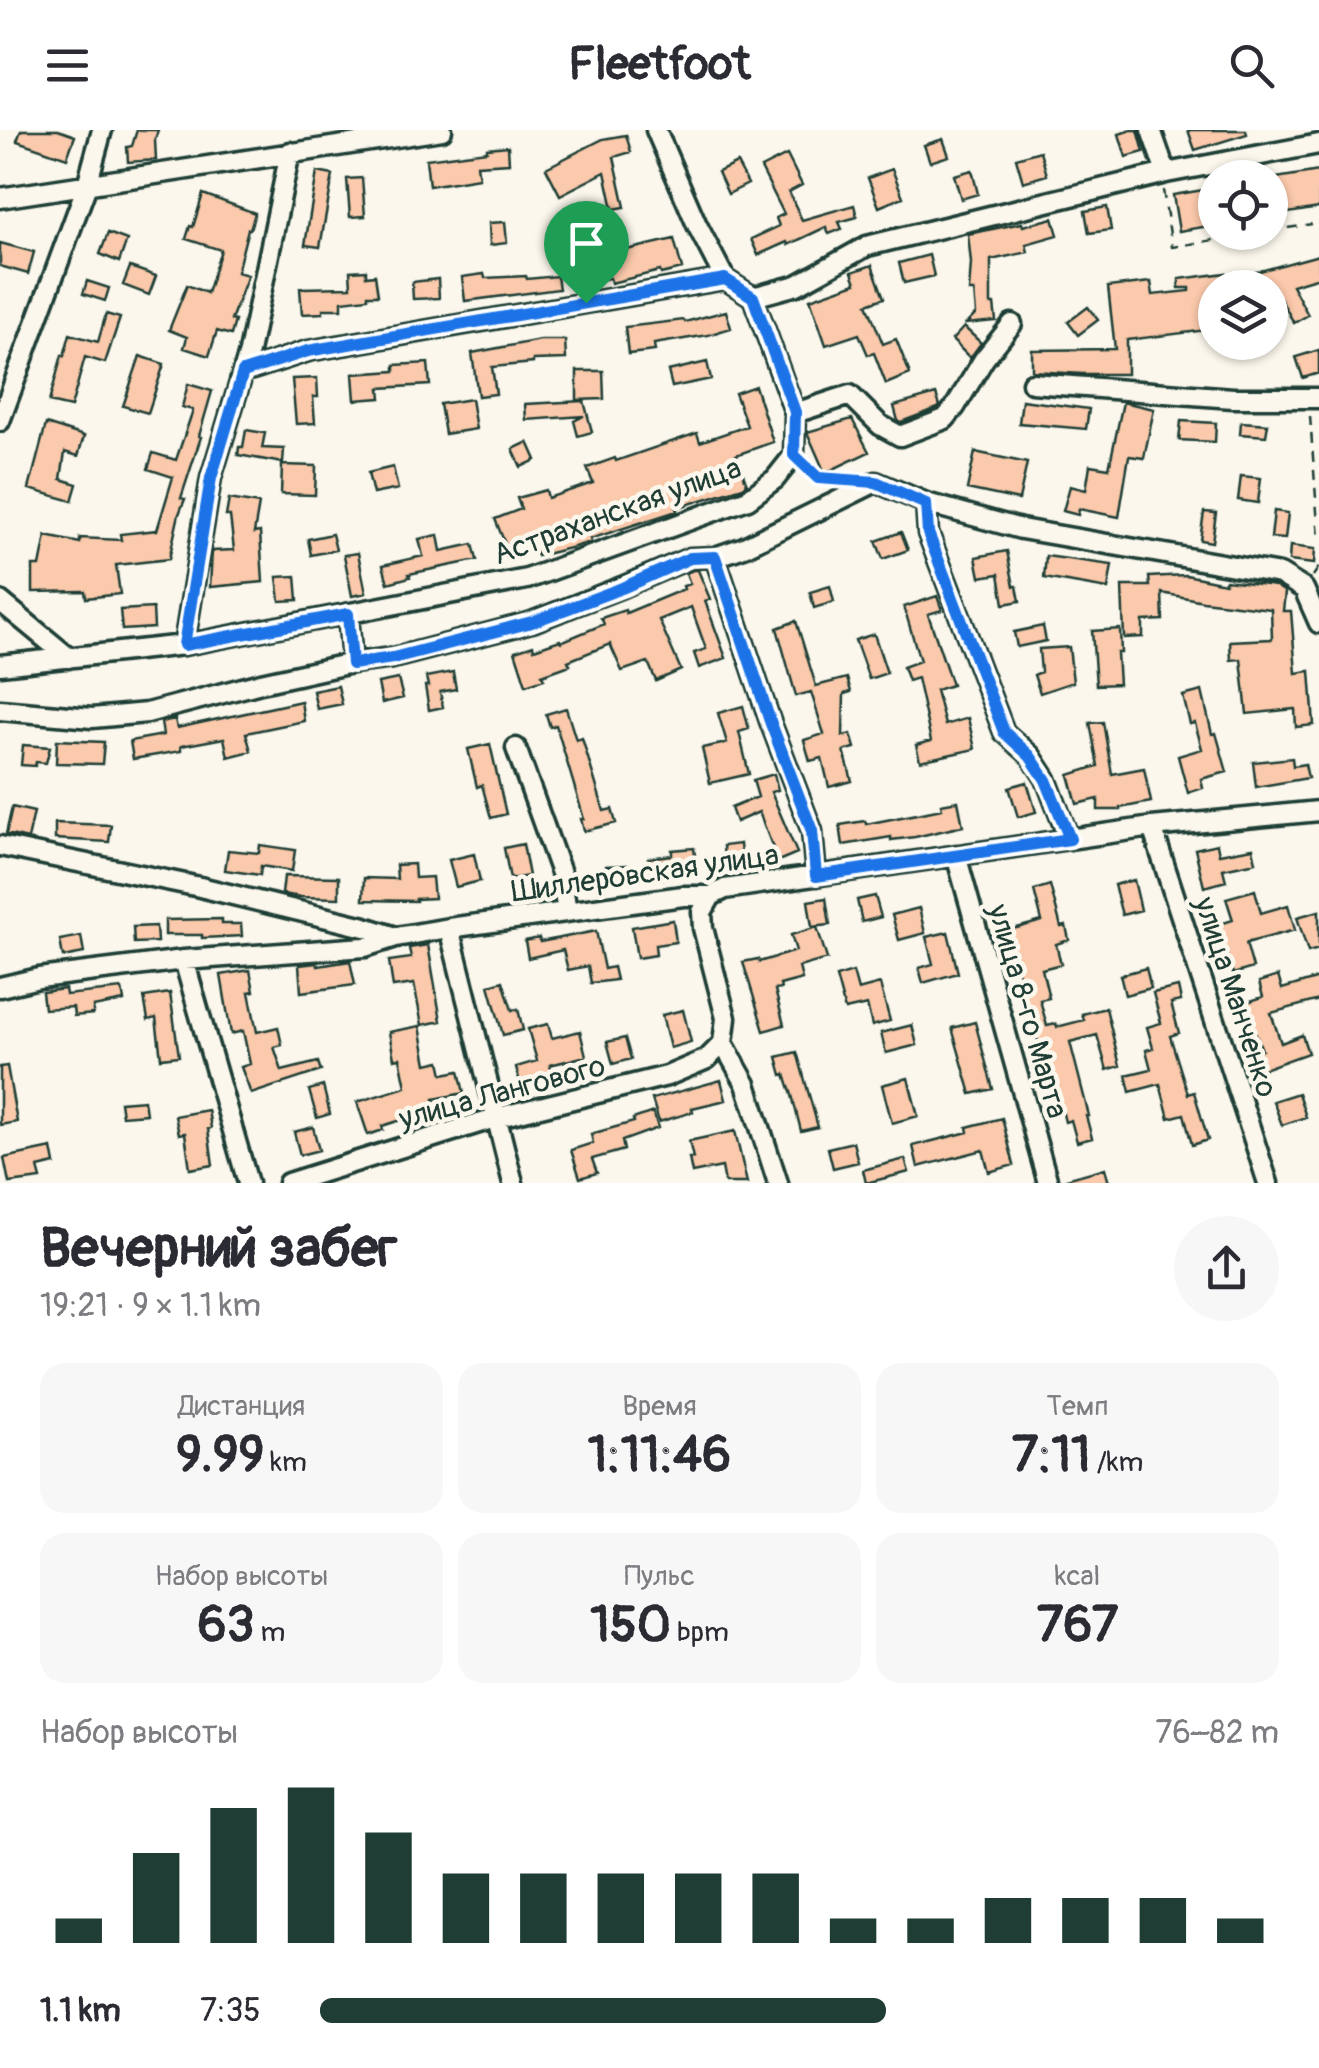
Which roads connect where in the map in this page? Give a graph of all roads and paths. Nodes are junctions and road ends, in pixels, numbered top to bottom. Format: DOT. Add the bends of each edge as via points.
graph roads {
  1 [pos="102,130"];
  2 [pos="442,130"];
  3 [pos="656,130"];
  4 [pos="1151,130"];
  5 [pos="327,138"];
  6 [pos="1319,144"];
  7 [pos="290,152"];
  8 [pos="1166,173"];
  9 [pos="86,185"];
  10 [pos="1164,196"];
  11 [pos="0,198"];
  12 [pos="1312,224"];
  13 [pos="1288,228"];
  14 [pos="1198,243"];
  15 [pos="725,279"];
  16 [pos="753,297"];
  17 [pos="1012,324"];
  18 [pos="243,372"];
  19 [pos="1032,383"];
  20 [pos="1314,398"];
  21 [pos="795,412"];
  22 [pos="0,421"];
  23 [pos="794,455"];
  24 [pos="876,482"];
  25 [pos="926,504"];
  26 [pos="1319,539"];
  27 [pos="715,557"];
  28 [pos="0,601"];
  29 [pos="348,614"];
  30 [pos="1319,623"];
  31 [pos="184,645"];
  32 [pos="69,658"];
  33 [pos="352,664"];
  34 [pos="0,665"];
  35 [pos="0,710"];
  36 [pos="516,748"];
  37 [pos="1319,811"];
  38 [pos="1152,827"];
  39 [pos="1070,839"];
  40 [pos="0,846"];
  41 [pos="956,854"];
  42 [pos="816,876"];
  43 [pos="711,896"];
  44 [pos="567,912"];
  45 [pos="449,928"];
  46 [pos="396,937"];
  47 [pos="184,960"];
  48 [pos="0,987"];
  49 [pos="724,1043"];
  50 [pos="495,1118"];
  51 [pos="248,1183"];
  52 [pos="288,1183"];
  53 [pos="513,1183"];
  54 [pos="778,1183"];
  55 [pos="1048,1183"];
  56 [pos="1268,1183"];
  1 -- 9 [label="street"];
  2 -- 5 [label="street"];
  3 -- 15 [label="street"];
  4 -- 8 [label="street"];
  5 -- 7 [label="street"];
  6 -- 8 [label="street"];
  7 -- 9 [label="street"];
  7 -- 18 [label="street"];
  8 -- 16 [label="street" via="867,246 797,285"];
  9 -- 11 [label="street"];
  9 -- 22 [label="street"];
  10 -- 14 [label="path" via="1172,247"];
  12 -- 13 [label="path"];
  15 -- 16 [label="street"];
  15 -- 18 [label="street" via="308,351"];
  16 -- 21 [label="street"];
  17 -- 21 [label="street" via="944,419 900,436 850,395"];
  18 -- 31 [label="street" via="211,478"];
  19 -- 20 [label="street"];
  20 -- 26 [label="path"];
  21 -- 23 [label="street"];
  23 -- 24 [label="path" via="818,478"];
  23 -- 29 [label="street, Астраханская улица" via="748,498 526,579"];
  24 -- 25 [label="street"];
  24 -- 27 [label="street"];
  25 -- 30 [label="street" via="1021,528 1280,574 1304,589"];
  25 -- 39 [label="street" via="928,533 1004,732 1046,780"];
  27 -- 33 [label="street" via="690,558 532,622"];
  27 -- 42 [label="street" via="812,831"];
  28 -- 32 [label="street"];
  29 -- 31 [label="street, Астраханская улица"];
  29 -- 33 [label="street"];
  31 -- 32 [label="street, Астраханская улица"];
  32 -- 34 [label="street, Астраханская улица"];
  33 -- 35 [label="street" via="147,712 92,718"];
  36 -- 44 [label="street" via="562,873"];
  37 -- 38 [label="street, Шиллеровская улица"];
  38 -- 39 [label="street, Шиллеровская улица"];
  38 -- 56 [label="street, улица Манченко"];
  39 -- 41 [label="street, Шиллеровская улица"];
  40 -- 46 [label="street, Шиллеровская улица"];
  41 -- 42 [label="street, Шиллеровская улица"];
  41 -- 55 [label="street, улица 8-го Марта"];
  42 -- 43 [label="street, Шиллеровская улица"];
  43 -- 44 [label="street, Шиллеровская улица"];
  43 -- 49 [label="street" via="703,928 726,1018"];
  44 -- 45 [label="street, Шиллеровская улица"];
  45 -- 46 [label="street, Шиллеровская улица"];
  45 -- 50 [label="street"];
  46 -- 47 [label="street, Шиллеровская улица" via="365,947"];
  47 -- 48 [label="street, Шиллеровская улица"];
  47 -- 51 [label="street"];
  49 -- 50 [label="street, улица Лангового" via="707,1060 668,1076"];
  49 -- 54 [label="street" via="746,1084"];
  50 -- 52 [label="street, улица Лангового"];
  50 -- 53 [label="street"];
}
